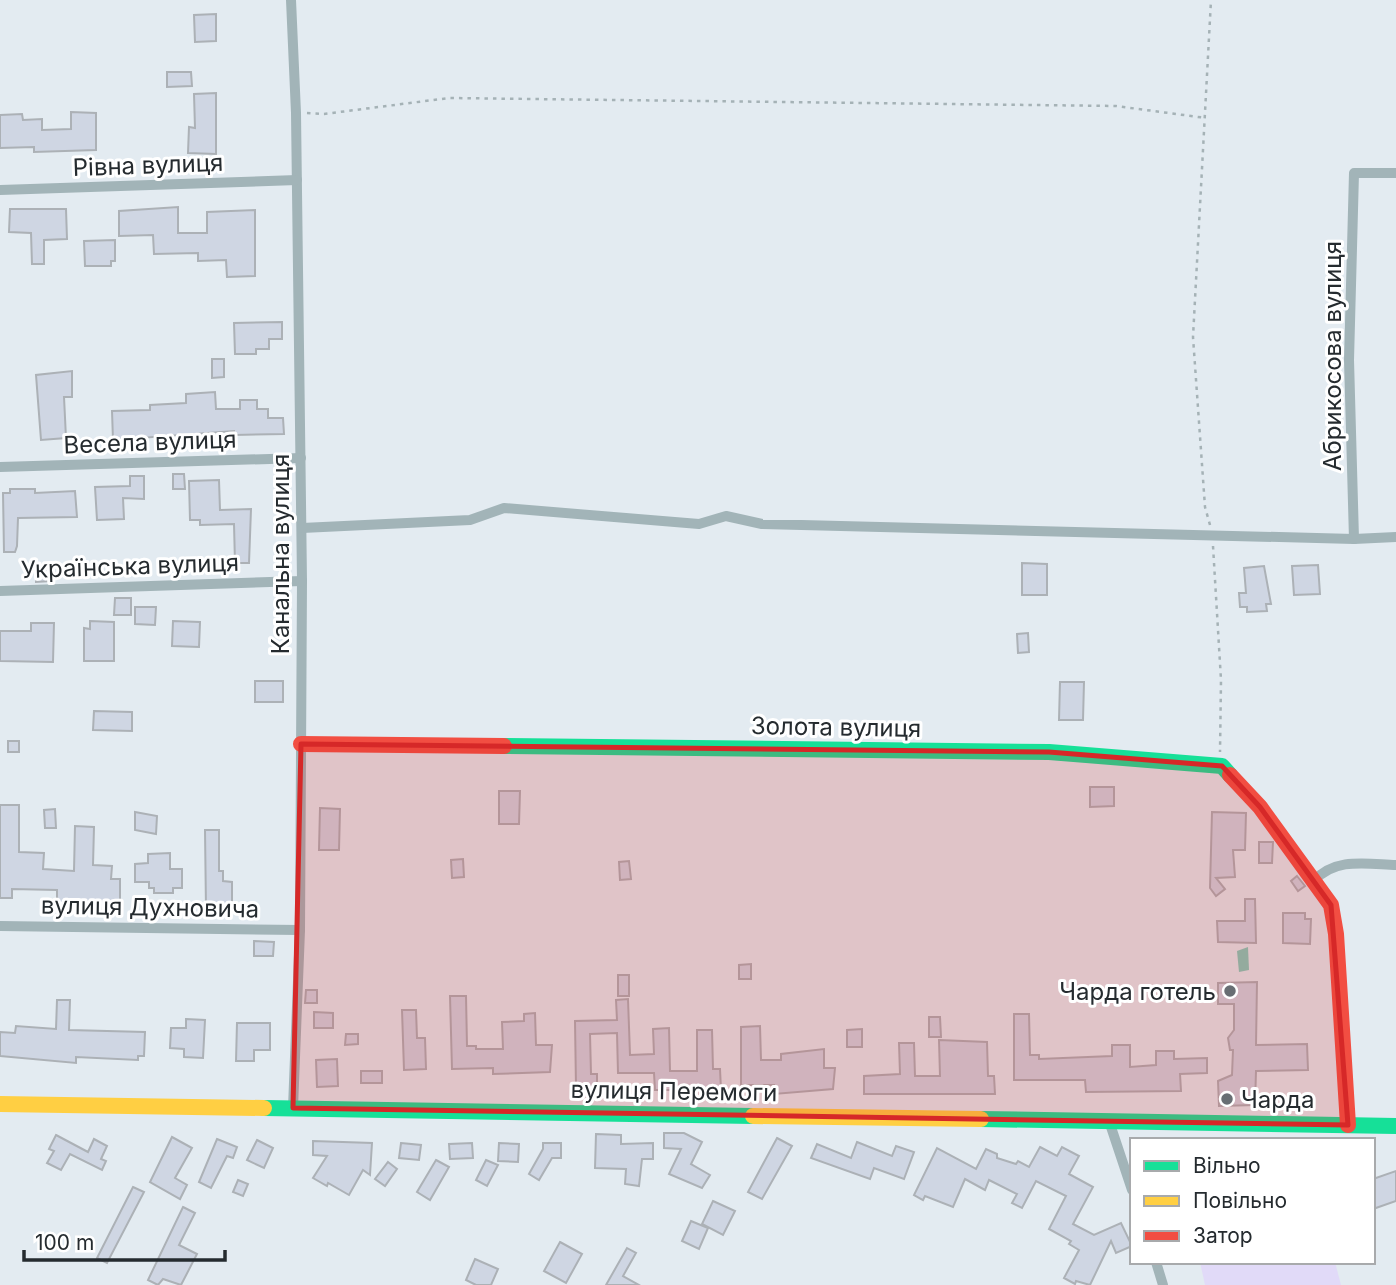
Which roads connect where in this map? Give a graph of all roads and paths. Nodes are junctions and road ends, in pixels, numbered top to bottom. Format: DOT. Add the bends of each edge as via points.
graph roads {
  1 [pos="291,0"];
  2 [pos="1211,0"];
  3 [pos="296,113"];
  4 [pos="1206,118"];
  5 [pos="1396,173"];
  6 [pos="297,180"];
  7 [pos="0,190"];
  8 [pos="301,458"];
  9 [pos="0,467"];
  10 [pos="302,528"];
  11 [pos="1213,534"];
  12 [pos="1396,537"];
  13 [pos="1354,539"];
  14 [pos="302,581"];
  15 [pos="0,590"];
  16 [pos="301,744"];
  17 [pos="1222,766"];
  18 [pos="1396,865"];
  19 [pos="1314,881"];
  20 [pos="0,926"];
  21 [pos="300,930"];
  22 [pos="0,1104"];
  23 [pos="293,1108"];
  24 [pos="1109,1121"];
  25 [pos="1348,1125"];
  26 [pos="1396,1126"];
  27 [pos="1130,1184"];
  28 [pos="1157,1264"];
  29 [pos="1163,1285"];
  1 -- 3 [label="street, Канальна вулиця"];
  2 -- 4 [label="path"];
  3 -- 4 [label="path" via="324,114 449,98 1116,106"];
  3 -- 6 [label="street, Канальна вулиця"];
  4 -- 11 [label="path" via="1193,337 1205,507"];
  5 -- 13 [label="street, Абрикосова вулиця" via="1354,173 1349,360"];
  6 -- 7 [label="street, Рівна вулиця"];
  6 -- 8 [label="street, Канальна вулиця"];
  8 -- 9 [label="street, Весела вулиця"];
  8 -- 10 [label="street, Канальна вулиця"];
  10 -- 11 [label="street" via="470,520 504,508 699,524 726,516 762,524"];
  10 -- 14 [label="street, Канальна вулиця"];
  11 -- 13 [label="street"];
  11 -- 17 [label="path"];
  12 -- 13 [label="street"];
  14 -- 15 [label="street, Українська вулиця"];
  14 -- 16 [label="street, Канальна вулиця"];
  16 -- 17 [label="street, Золота вулиця" via="1049,752"];
  16 -- 21 [label="street, Канальна вулиця"];
  17 -- 19 [label="street" via="1260,807"];
  18 -- 19 [label="street" via="1336,865"];
  19 -- 25 [label="street" via="1331,905 1336,933"];
  20 -- 21 [label="street, вулиця Духновича"];
  21 -- 23 [label="street, Канальна вулиця"];
  22 -- 23 [label="street, вулиця Перемоги"];
  23 -- 24 [label="street, вулиця Перемоги"];
  24 -- 25 [label="street, вулиця Перемоги"];
  24 -- 27 [label="street"];
  25 -- 26 [label="street, вулиця Перемоги"];
  28 -- 29 [label="street"];
}
